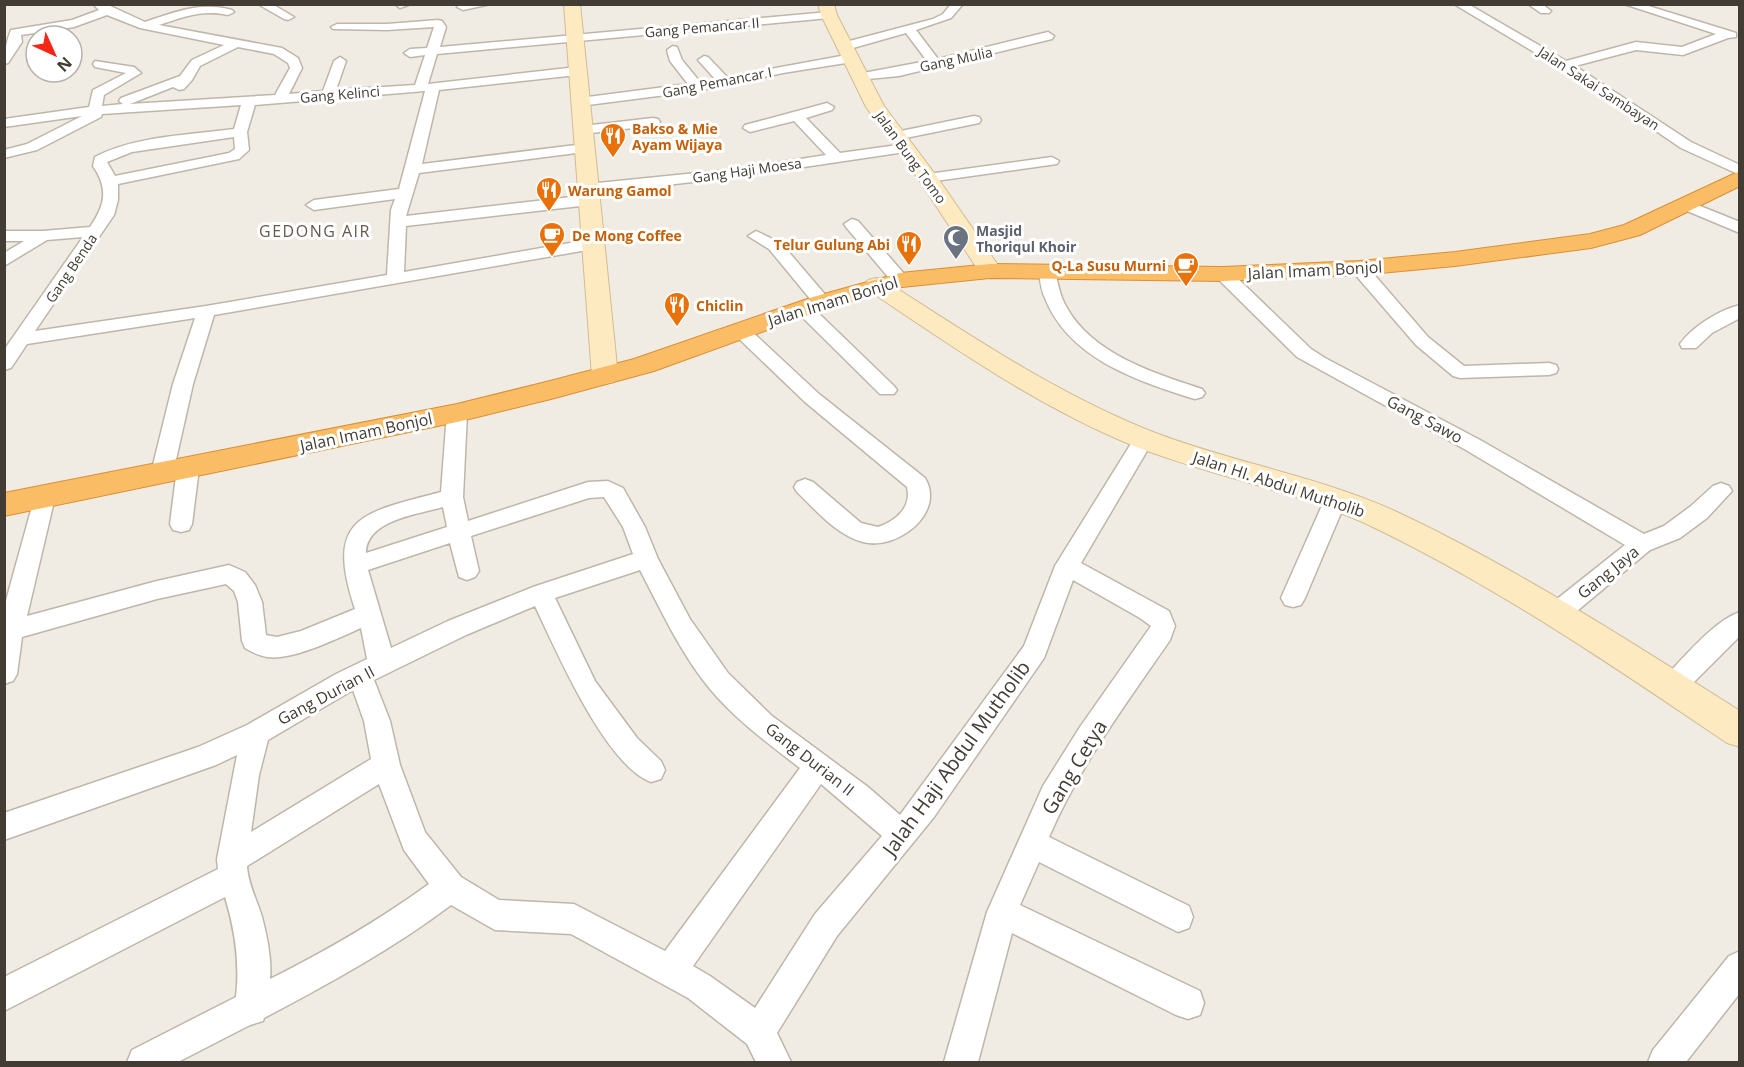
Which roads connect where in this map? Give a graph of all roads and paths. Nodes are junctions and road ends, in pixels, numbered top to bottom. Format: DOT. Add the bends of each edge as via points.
graph roads {
  1 [pos="294,4"];
  2 [pos="406,4"];
  3 [pos="486,4"];
  4 [pos="572,4"];
  5 [pos="958,4"];
  6 [pos="1460,4"];
  7 [pos="1533,4"];
  8 [pos="1629,4"];
  9 [pos="400,5"];
  10 [pos="266,7"];
  11 [pos="463,9"];
  12 [pos="827,10"];
  13 [pos="100,11"];
  14 [pos="144,11"];
  15 [pos="1545,11"];
  16 [pos="228,12"];
  17 [pos="122,17"];
  18 [pos="288,17"];
  19 [pos="13,18"];
  20 [pos="144,26"];
  21 [pos="84,27"];
  22 [pos="337,27"];
  23 [pos="910,30"];
  24 [pos="15,32"];
  25 [pos="1727,34"];
  26 [pos="1048,36"];
  27 [pos="574,38"];
  28 [pos="1740,38"];
  29 [pos="235,44"];
  30 [pos="673,50"];
  31 [pos="431,52"];
  32 [pos="849,52"];
  33 [pos="410,53"];
  34 [pos="4,60"];
  35 [pos="704,60"];
  36 [pos="340,62"];
  37 [pos="935,63"];
  38 [pos="99,64"];
  39 [pos="1565,65"];
  40 [pos="578,71"];
  41 [pos="862,76"];
  42 [pos="188,77"];
  43 [pos="725,82"];
  44 [pos="426,87"];
  45 [pos="697,87"];
  46 [pos="328,94"];
  47 [pos="280,98"];
  48 [pos="249,101"];
  49 [pos="580,102"];
  50 [pos="162,105"];
  51 [pos="826,107"];
  52 [pos="99,110"];
  53 [pos="797,116"];
  54 [pos="974,120"];
  55 [pos="653,122"];
  56 [pos="4,123"];
  57 [pos="750,128"];
  58 [pos="240,132"];
  59 [pos="584,139"];
  60 [pos="900,142"];
  61 [pos="4,154"];
  62 [pos="835,157"];
  63 [pos="1052,161"];
  64 [pos="413,169"];
  65 [pos="1740,171"];
  66 [pos="1740,177"];
  67 [pos="928,178"];
  68 [pos="108,182"];
  69 [pos="403,193"];
  70 [pos="588,195"];
  71 [pos="314,205"];
  72 [pos="1685,205"];
  73 [pos="398,222"];
  74 [pos="852,225"];
  75 [pos="1740,228"];
  76 [pos="96,231"];
  77 [pos="4,236"];
  78 [pos="43,236"];
  79 [pos="756,236"];
  80 [pos="592,244"];
  81 [pos="4,261"];
  82 [pos="1359,268"];
  83 [pos="990,271"];
  84 [pos="1047,271"];
  85 [pos="1222,274"];
  86 [pos="395,279"];
  87 [pos="888,282"];
  88 [pos="812,305"];
  89 [pos="1740,310"];
  90 [pos="206,311"];
  91 [pos="741,331"];
  92 [pos="22,339"];
  93 [pos="1689,344"];
  94 [pos="4,364"];
  95 [pos="1549,369"];
  96 [pos="604,376"];
  97 [pos="887,390"];
  98 [pos="1195,393"];
  99 [pos="457,413"];
  100 [pos="1144,439"];
  101 [pos="188,468"];
  102 [pos="162,473"];
  103 [pos="805,487"];
  104 [pos="1721,491"];
  105 [pos="44,497"];
  106 [pos="452,497"];
  107 [pos="1335,501"];
  108 [pos="4,504"];
  109 [pos="181,524"];
  110 [pos="458,532"];
  111 [pos="1642,544"];
  112 [pos="646,559"];
  113 [pos="356,565"];
  114 [pos="1066,566"];
  115 [pos="467,571"];
  116 [pos="15,581"];
  117 [pos="541,593"];
  118 [pos="1293,598"];
  119 [pos="369,614"];
  120 [pos="1556,614"];
  121 [pos="1740,622"];
  122 [pos="8,631"];
  123 [pos="370,670"];
  124 [pos="4,674"];
  125 [pos="1672,687"];
  126 [pos="1740,731"];
  127 [pos="256,733"];
  128 [pos="386,765"];
  129 [pos="819,765"];
  130 [pos="651,770"];
  131 [pos="4,827"];
  132 [pos="901,835"];
  133 [pos="1032,843"];
  134 [pos="233,868"];
  135 [pos="450,887"];
  136 [pos="1002,912"];
  137 [pos="1178,917"];
  138 [pos="1740,967"];
  139 [pos="670,971"];
  140 [pos="4,994"];
  141 [pos="1188,1003"];
  142 [pos="251,1009"];
  143 [pos="759,1032"];
  144 [pos="144,1062"];
  145 [pos="774,1062"];
  146 [pos="961,1062"];
  147 [pos="1665,1062"];
  1 -- 10 [label="street"];
  2 -- 9 [label="street"];
  3 -- 11 [label="street"];
  4 -- 27 [label="street"];
  5 -- 23 [label="street, Gang Pemancar I" via="947,16"];
  6 -- 39 [label="street, Jalan Sakai Sambayan"];
  7 -- 15 [label="street"];
  8 -- 25 [label="street"];
  10 -- 18 [label="street"];
  12 -- 27 [label="street, Gang Pemancar II"];
  12 -- 32 [label="street, Jalan Bung Tomo"];
  13 -- 17 [label="street"];
  13 -- 21 [label="street"];
  13 -- 24 [label="street" via="73,24"];
  14 -- 17 [label="street"];
  16 -- 20 [label="street" via="204,9"];
  17 -- 20 [label="street"];
  19 -- 24 [label="street"];
  20 -- 29 [label="street"];
  22 -- 31 [label="street" via="438,23"];
  23 -- 32 [label="street, Gang Pemancar I"];
  23 -- 37 [label="street"];
  24 -- 34 [label="street" via="16,42"];
  25 -- 28 [label="street"];
  25 -- 39 [label="street" via="1683,51 1636,46"];
  26 -- 37 [label="street, Gang Mulia"];
  27 -- 31 [label="street, Gang Pemancar II"];
  27 -- 40 [label="street"];
  29 -- 42 [label="street" via="196,63"];
  29 -- 47 [label="street" via="278,51 294,61 296,68"];
  30 -- 45 [label="street" via="680,68"];
  31 -- 33 [label="street, Gang Pemancar II"];
  31 -- 44 [label="street"];
  32 -- 41 [label="street, Jalan Bung Tomo"];
  32 -- 43 [label="street, Gang Pemancar I"];
  35 -- 43 [label="street"];
  36 -- 46 [label="street"];
  37 -- 41 [label="street, Gang Mulia"];
  38 -- 52 [label="street" via="135,73 98,93"];
  39 -- 65 [label="street, Jalan Sakai Sambayan" via="1686,145"];
  40 -- 44 [label="street, Gang Kelinci"];
  40 -- 49 [label="street"];
  41 -- 60 [label="street, Jalan Bung Tomo" via="875,107"];
  42 -- 50 [label="street"];
  42 -- 52 [label="street"];
  43 -- 45 [label="street, Gang Pemancar I"];
  44 -- 46 [label="street, Gang Kelinci"];
  44 -- 64 [label="street"];
  45 -- 49 [label="street, Gang Pemancar I"];
  46 -- 47 [label="street, Gang Kelinci"];
  47 -- 48 [label="street, Gang Kelinci"];
  48 -- 50 [label="street, Gang Kelinci"];
  48 -- 58 [label="street"];
  49 -- 59 [label="street"];
  50 -- 52 [label="street, Gang Kelinci"];
  51 -- 53 [label="street"];
  52 -- 56 [label="street"];
  52 -- 61 [label="street" via="49,140"];
  53 -- 57 [label="street"];
  53 -- 62 [label="street"];
  54 -- 60 [label="street, Gang Haji Moesa"];
  55 -- 59 [label="street"];
  58 -- 68 [label="street" via="242,150 234,156"];
  58 -- 68 [label="street, Gang Benda" via="105,156 100,166"];
  59 -- 64 [label="street"];
  59 -- 70 [label="street"];
  60 -- 62 [label="street, Gang Haji Moesa"];
  60 -- 67 [label="street, Jalan Bung Tomo"];
  62 -- 70 [label="street, Gang Haji Moesa"];
  63 -- 67 [label="street"];
  64 -- 69 [label="street"];
  66 -- 72 [label="highway, Jalan Imam Bonjol"];
  67 -- 83 [label="street, Jalan Bung Tomo"];
  68 -- 76 [label="street, Gang Benda" via="110,207"];
  69 -- 71 [label="street"];
  69 -- 73 [label="street"];
  70 -- 73 [label="street, Gang Haji Moesa"];
  70 -- 80 [label="street"];
  72 -- 75 [label="street"];
  72 -- 82 [label="highway, Jalan Imam Bonjol" via="1632,230 1591,241"];
  73 -- 86 [label="street"];
  74 -- 87 [label="street"];
  76 -- 78 [label="street"];
  76 -- 92 [label="street, Gang Benda"];
  77 -- 78 [label="street"];
  78 -- 81 [label="street"];
  79 -- 88 [label="street" via="775,246"];
  80 -- 86 [label="street"];
  80 -- 96 [label="street"];
  82 -- 85 [label="highway, Jalan Imam Bonjol"];
  82 -- 95 [label="street" via="1422,341 1460,372"];
  83 -- 84 [label="highway, Jalan Imam Bonjol"];
  83 -- 87 [label="highway, Jalan Imam Bonjol"];
  84 -- 85 [label="highway, Jalan Imam Bonjol"];
  84 -- 98 [label="street" via="1051,294 1070,328 1115,363"];
  85 -- 111 [label="street, Gang Sawo" via="1304,353 1473,445"];
  86 -- 90 [label="street"];
  87 -- 88 [label="highway, Jalan Imam Bonjol"];
  87 -- 100 [label="street, Jalan HI. Abdul Mutholib" via="1009,371 1093,417"];
  88 -- 91 [label="highway, Jalan Imam Bonjol"];
  88 -- 97 [label="street"];
  89 -- 93 [label="street" via="1706,329"];
  90 -- 92 [label="street"];
  90 -- 102 [label="street" via="183,384"];
  91 -- 96 [label="highway, Jalan Imam Bonjol"];
  91 -- 103 [label="street" via="812,398 917,483 921,495 919,507 906,522 881,536 868,537 846,525"];
  92 -- 94 [label="street, Gang Benda"];
  96 -- 99 [label="highway, Jalan Imam Bonjol"];
  99 -- 101 [label="highway, Jalan Imam Bonjol"];
  99 -- 106 [label="street"];
  100 -- 107 [label="street, Jalan HI. Abdul Mutholib"];
  100 -- 114 [label="street, Jalah Haji Abdul Mutholib"];
  101 -- 102 [label="highway, Jalan Imam Bonjol"];
  101 -- 109 [label="street"];
  102 -- 105 [label="highway, Jalan Imam Bonjol"];
  104 -- 111 [label="street, Gang Jaya" via="1672,532"];
  105 -- 108 [label="highway, Jalan Imam Bonjol"];
  105 -- 116 [label="street"];
  106 -- 110 [label="street"];
  106 -- 113 [label="street" via="364,528 356,538"];
  107 -- 118 [label="street"];
  107 -- 120 [label="street, Jalan HI. Abdul Mutholib" via="1383,519"];
  110 -- 112 [label="street, Gang Durian II" via="588,490 608,489 615,493 634,527"];
  110 -- 113 [label="street"];
  110 -- 115 [label="street"];
  111 -- 120 [label="street, Gang Jaya"];
  112 -- 117 [label="street, Gang Durian II"];
  112 -- 129 [label="street, Gang Durian II" via="681,626 719,681 763,724"];
  113 -- 119 [label="street"];
  114 -- 132 [label="street, Jalah Haji Abdul Mutholib" via="1035,651"];
  114 -- 133 [label="street, Gang Cetya" via="1149,611 1160,618 1163,626 1089,735 1053,795"];
  116 -- 122 [label="street"];
  117 -- 123 [label="street, Gang Durian II"];
  117 -- 130 [label="street" via="586,688 627,746"];
  119 -- 122 [label="street" via="281,646 266,647 255,641 247,588 240,578 229,574"];
  119 -- 123 [label="street"];
  120 -- 125 [label="street, Jalan HI. Abdul Mutholib"];
  121 -- 125 [label="street"];
  122 -- 124 [label="street"];
  123 -- 127 [label="street, Gang Durian II"];
  123 -- 128 [label="street"];
  125 -- 126 [label="street, Jalan HI. Abdul Mutholib"];
  127 -- 131 [label="street, Gang Durian II" via="206,756"];
  127 -- 134 [label="street" via="243,786"];
  128 -- 134 [label="street"];
  128 -- 135 [label="street" via="414,840"];
  129 -- 132 [label="street, Gang Durian II"];
  129 -- 139 [label="street"];
  132 -- 143 [label="street, Jalah Haji Abdul Mutholib" via="826,925"];
  133 -- 136 [label="street, Gang Cetya"];
  133 -- 137 [label="street"];
  134 -- 140 [label="street"];
  134 -- 142 [label="street" via="255,969"];
  135 -- 139 [label="street" via="495,915 574,918"];
  135 -- 142 [label="street" via="345,958"];
  136 -- 141 [label="street"];
  136 -- 146 [label="street, Gang Cetya"];
  138 -- 147 [label="street"];
  139 -- 143 [label="street" via="699,987"];
  142 -- 144 [label="street"];
  143 -- 145 [label="street"];
}
